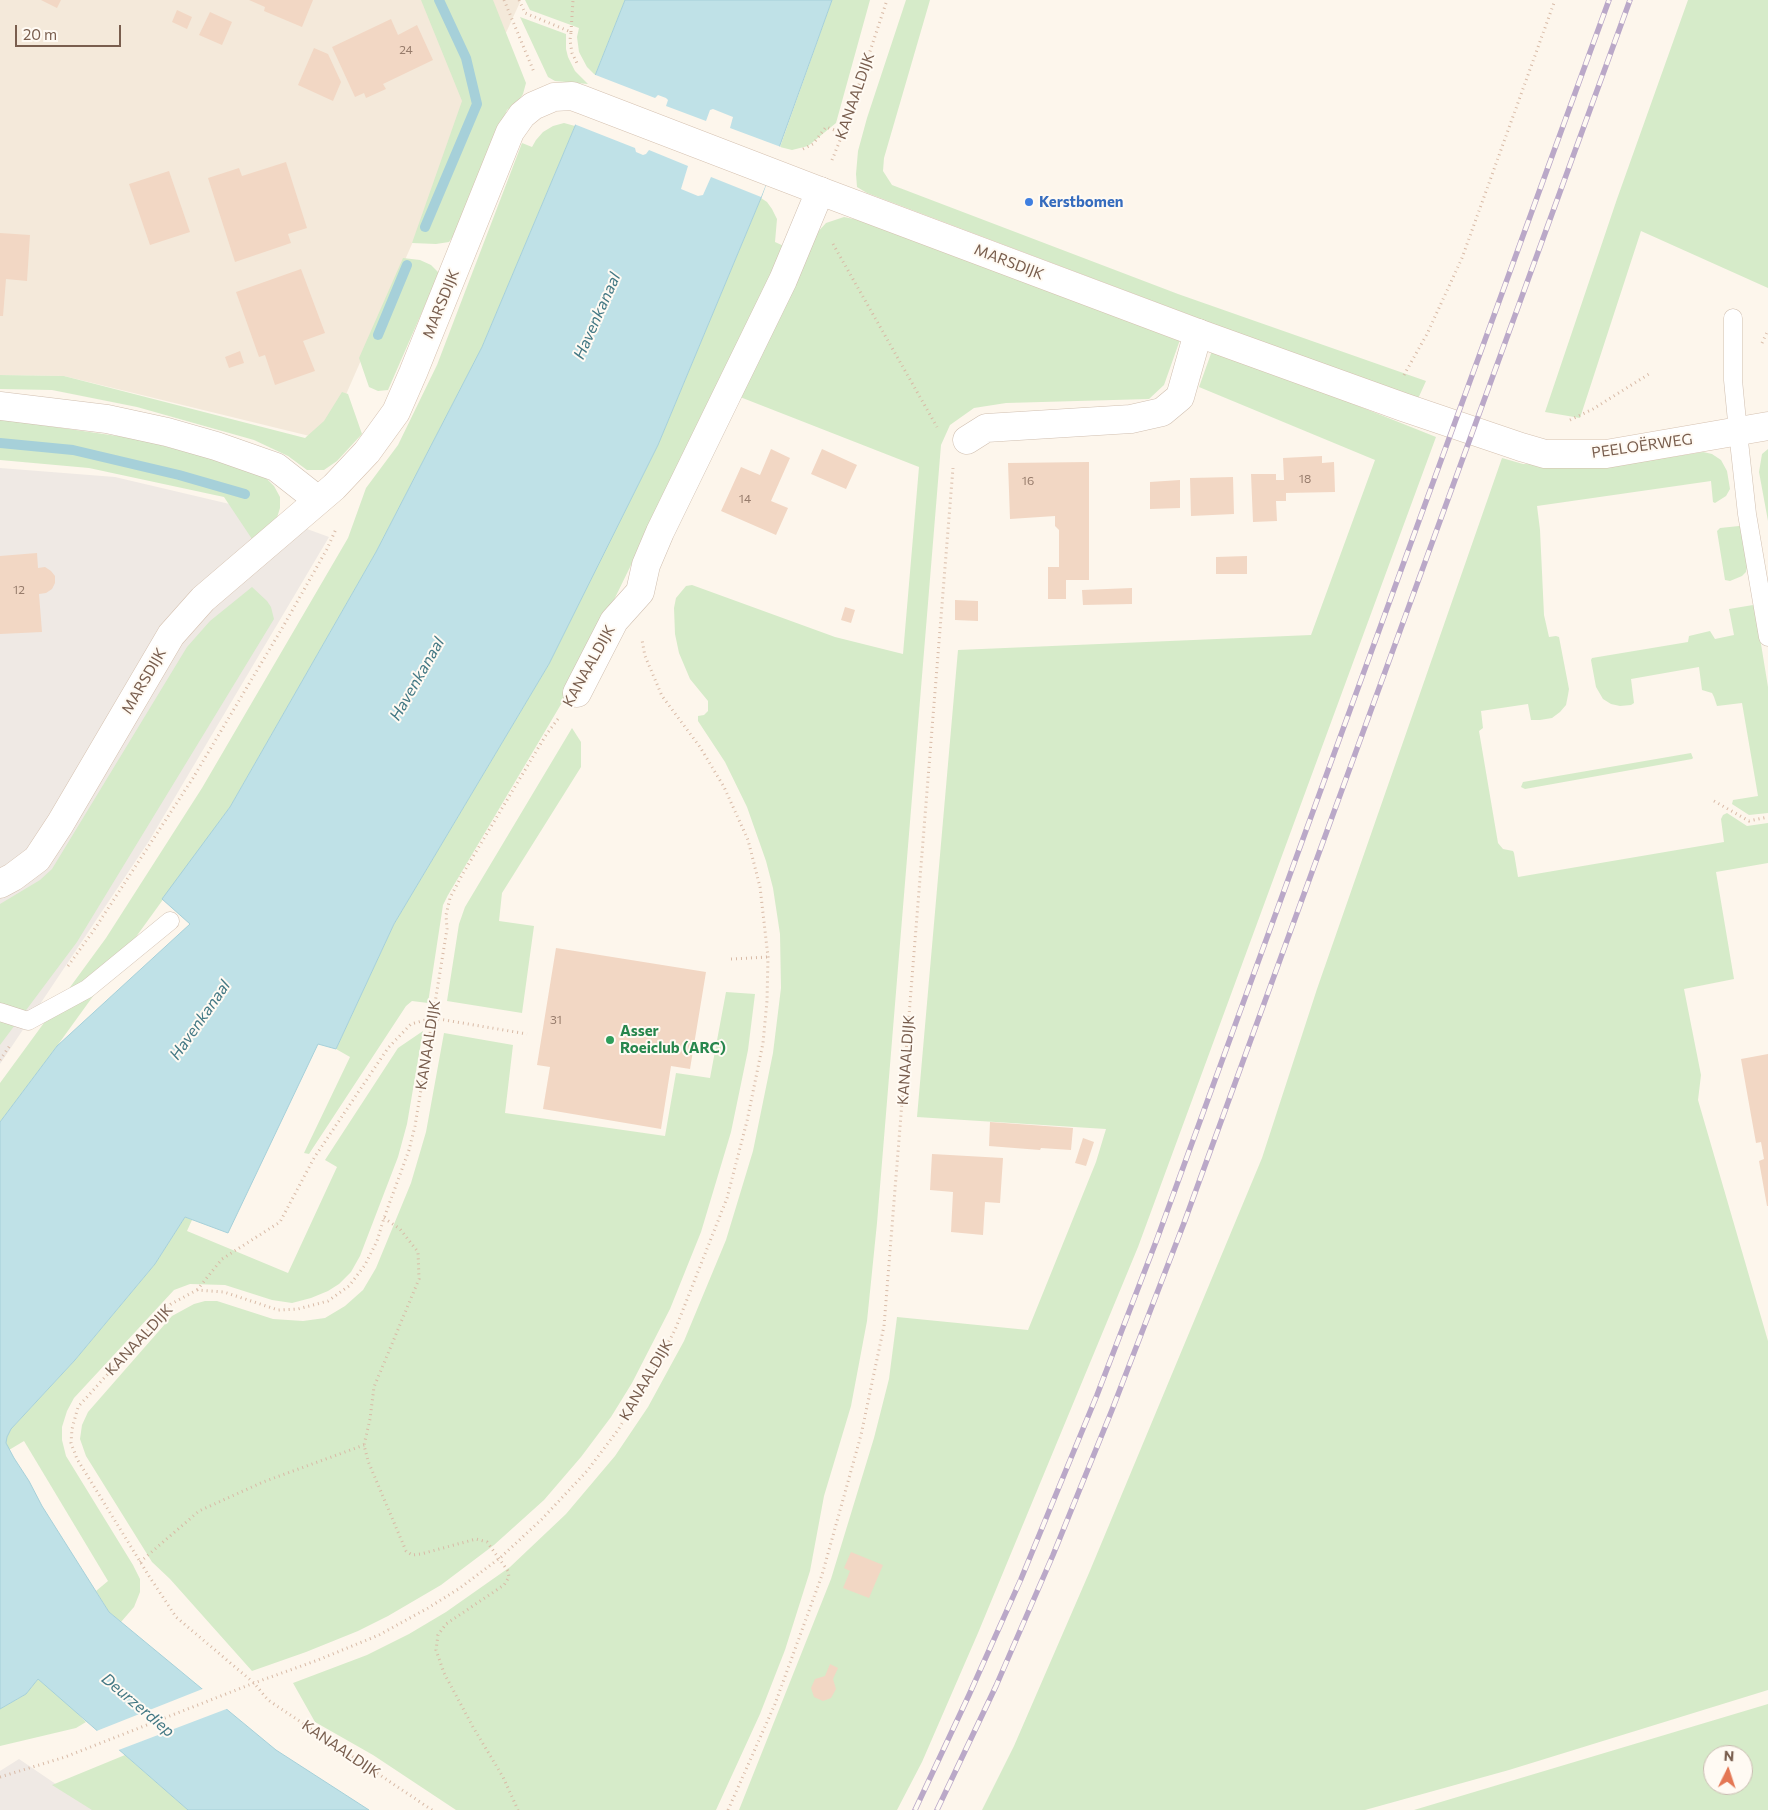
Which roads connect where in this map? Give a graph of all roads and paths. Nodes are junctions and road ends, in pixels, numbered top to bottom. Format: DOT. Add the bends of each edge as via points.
graph roads {
  1 [pos="504,0"];
  2 [pos="519,0"];
  3 [pos="574,0"];
  4 [pos="887,0"];
  5 [pos="1555,0"];
  6 [pos="571,32"];
  7 [pos="580,67"];
  8 [pos="546,100"];
  9 [pos="843,133"];
  10 [pos="801,150"];
  11 [pos="820,191"];
  12 [pos="808,220"];
  13 [pos="1733,318"];
  14 [pos="1198,333"];
  15 [pos="1649,374"];
  16 [pos="1397,405"];
  17 [pos="0,406"];
  18 [pos="1768,426"];
  19 [pos="939,431"];
  20 [pos="1738,432"];
  21 [pos="967,440"];
  22 [pos="1545,454"];
  23 [pos="326,494"];
  24 [pos="640,592"];
  25 [pos="1768,637"];
  26 [pos="577,693"];
  27 [pos="1714,801"];
  28 [pos="1768,817"];
  29 [pos="0,884"];
  30 [pos="170,921"];
  31 [pos="768,957"];
  32 [pos="731,959"];
  33 [pos="67,968"];
  34 [pos="0,1012"];
  35 [pos="433,1018"];
  36 [pos="28,1021"];
  37 [pos="527,1034"];
  38 [pos="0,1060"];
  39 [pos="384,1218"];
  40 [pos="197,1290"];
  41 [pos="364,1445"];
  42 [pos="500,1558"];
  43 [pos="140,1562"];
  44 [pos="254,1683"];
  45 [pos="0,1777"];
  46 [pos="432,1810"];
  47 [pos="518,1810"];
  48 [pos="728,1810"];
  1 -- 8 [label="path"];
  2 -- 6 [label="path" via="524,14"];
  3 -- 6 [label="path"];
  4 -- 9 [label="path, KANAALDIJK"];
  5 -- 16 [label="path" via="1462,258 1427,334 1407,367"];
  6 -- 7 [label="path" via="572,53"];
  8 -- 11 [label="street, MARSDIJK" via="572,96"];
  8 -- 23 [label="street, MARSDIJK" via="522,115 510,132 396,412 367,452"];
  9 -- 10 [label="path" via="826,127 813,144"];
  9 -- 11 [label="path, KANAALDIJK"];
  11 -- 12 [label="street"];
  11 -- 14 [label="street, MARSDIJK"];
  12 -- 19 [label="path" via="834,244"];
  12 -- 24 [label="street" via="767,314 660,532 646,565"];
  13 -- 20 [label="lane" via="1733,380"];
  14 -- 16 [label="street, MARSDIJK"];
  14 -- 21 [label="street" via="1180,397 1162,412 1131,419 986,428"];
  15 -- 22 [label="path" via="1562,425"];
  16 -- 22 [label="street, PEELOËRWEG"];
  17 -- 23 [label="street" via="106,419 167,432 276,467"];
  18 -- 20 [label="street, PEELOËRWEG"];
  20 -- 22 [label="street, PEELOËRWEG" via="1606,454"];
  20 -- 25 [label="lane" via="1747,514"];
  21 -- 48 [label="path, KANAALDIJK" via="954,456 884,1326 861,1435 822,1574 775,1704"];
  23 -- 29 [label="street, MARSDIJK" via="203,599 177,628 37,859"];
  23 -- 33 [label="path" via="344,510 327,549 193,778"];
  24 -- 26 [label="street, KANAALDIJK" via="614,621"];
  24 -- 31 [label="path, KANAALDIJK" via="640,630 645,656 662,696 700,747 724,787 748,840 760,887"];
  26 -- 35 [label="path, KANAALDIJK" via="546,735 450,898"];
  27 -- 28 [label="path" via="1749,821"];
  30 -- 36 [label="lane" via="87,989"];
  31 -- 32 [label="path"];
  31 -- 42 [label="path, KANAALDIJK" via="763,1043 747,1121 727,1198 675,1330 618,1430 592,1464 542,1519"];
  34 -- 36 [label="lane"];
  35 -- 37 [label="path"];
  35 -- 39 [label="path, KANAALDIJK" via="410,1150"];
  35 -- 40 [label="path" via="411,1024 388,1048 314,1158 280,1222 222,1260"];
  36 -- 38 [label="path"];
  39 -- 40 [label="path, KANAALDIJK" via="365,1265 349,1286 328,1301 298,1309 278,1310 224,1292"];
  39 -- 41 [label="path" via="400,1229 418,1252 419,1279 374,1387"];
  40 -- 43 [label="path, KANAALDIJK" via="170,1304 78,1407 72,1429 71,1443 77,1459"];
  41 -- 42 [label="path" via="406,1551 412,1555 421,1554 476,1539 487,1542"];
  41 -- 43 [label="path" via="262,1482 199,1512"];
  42 -- 44 [label="path, KANAALDIJK" via="460,1588 379,1635"];
  42 -- 47 [label="path" via="509,1577 504,1585 446,1624 438,1635 436,1650 444,1673"];
  43 -- 44 [label="path, KANAALDIJK" via="176,1617"];
  44 -- 45 [label="path, KANAALDIJK" via="65,1758"];
  44 -- 46 [label="path, KANAALDIJK" via="268,1700"];
}
